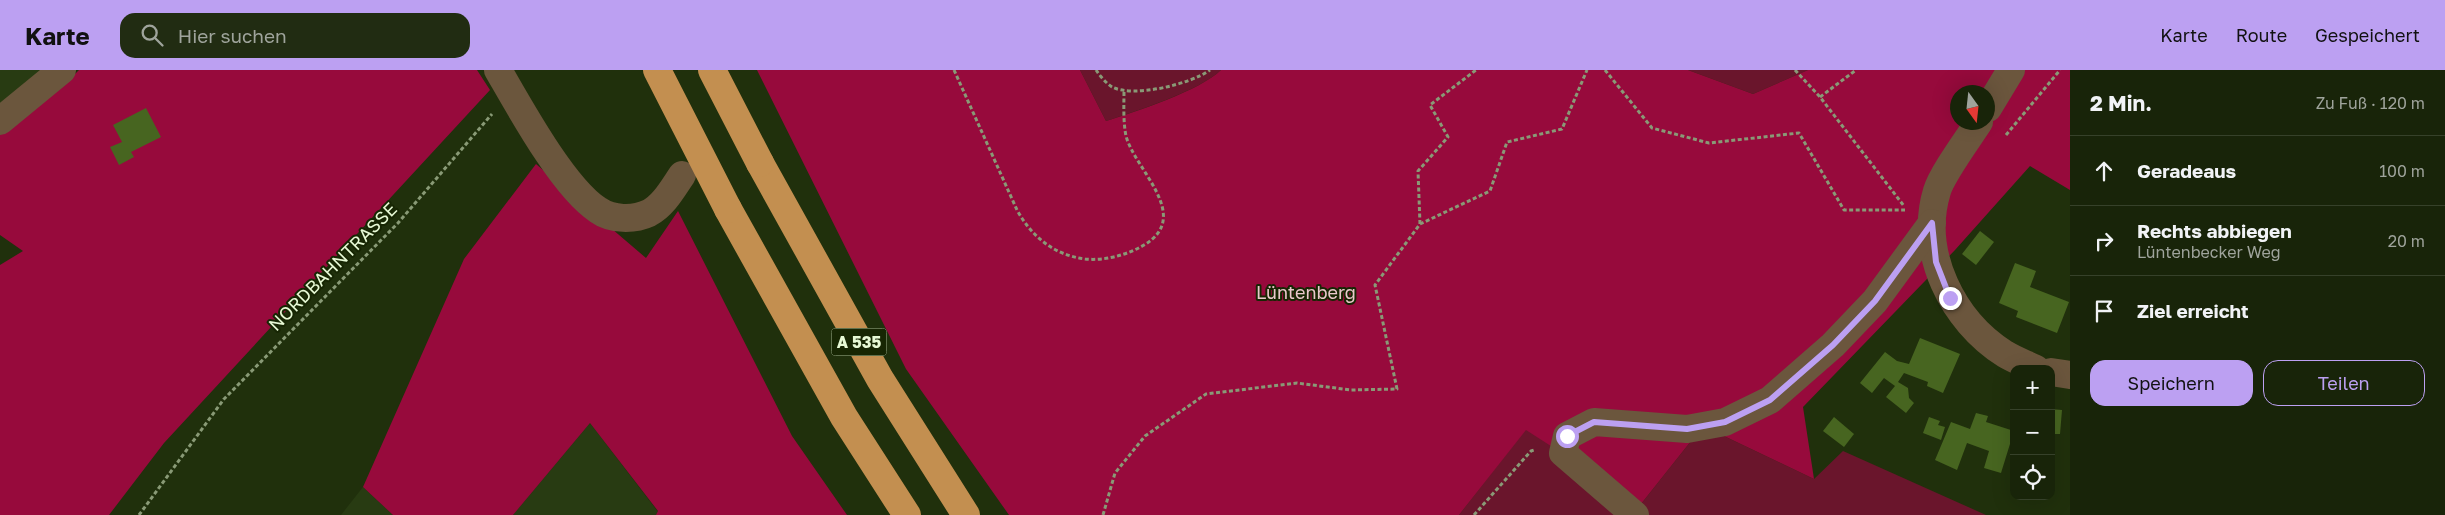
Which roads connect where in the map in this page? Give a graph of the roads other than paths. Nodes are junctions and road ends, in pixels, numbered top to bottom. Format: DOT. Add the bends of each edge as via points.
graph roads {
  1 [pos="62,70"];
  2 [pos="657,70"];
  3 [pos="712,70"];
  4 [pos="2011,70"];
  5 [pos="504,80"];
  6 [pos="1995,96"];
  7 [pos="0,121"];
  8 [pos="1974,130"];
  9 [pos="682,175"];
  10 [pos="1932,223"];
  11 [pos="2027,365"];
  12 [pos="2055,373"];
  13 [pos="2070,375"];
  14 [pos="907,515"];
  15 [pos="966,515"];
  16 [pos="1635,515"];
  1 -- 7 [label="street"];
  2 -- 14 [label="highway, A 535, bridge" via="728,209 844,417"];
  3 -- 15 [label="highway, A 535, bridge" via="760,164 880,379"];
  4 -- 6 [label="street"];
  5 -- 9 [label="street" via="553,160 579,195 599,211 629,218 650,212 666,199"];
  8 -- 10 [label="street" via="1938,189"];
  10 -- 11 [label="street" via="1936,262 1950,298 1974,330 2006,355"];
  10 -- 16 [label="street" via="1875,301 1833,345 1770,400 1725,422 1687,429 1594,422 1567,436 1562,453"];
  12 -- 13 [label="street"];
}
